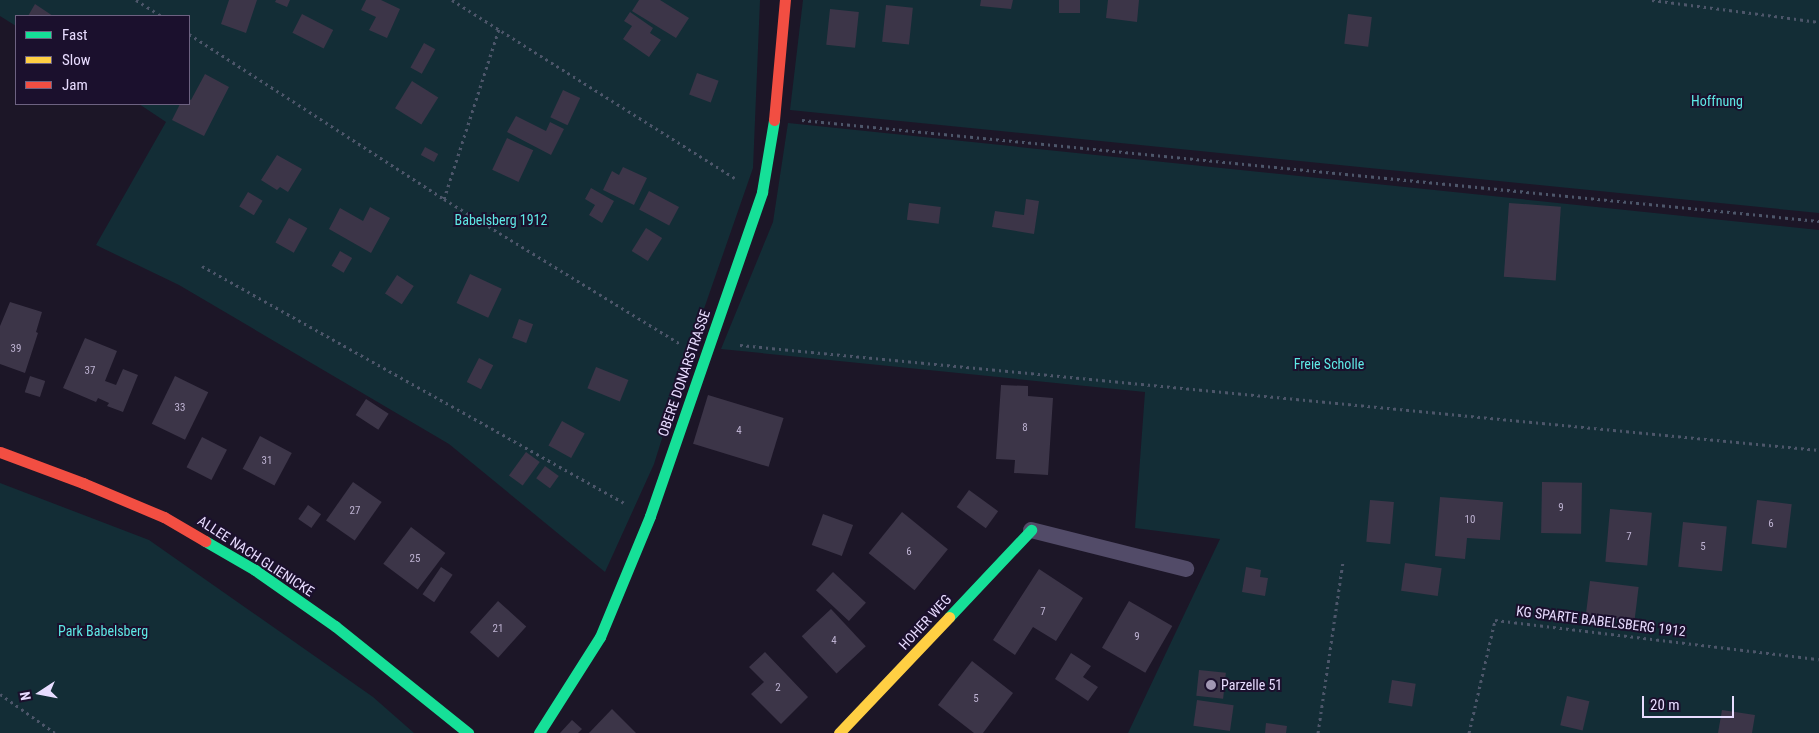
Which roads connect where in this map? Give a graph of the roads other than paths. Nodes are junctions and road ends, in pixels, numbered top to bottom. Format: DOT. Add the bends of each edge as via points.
graph roads {
  1 [pos="785,0"];
  2 [pos="0,452"];
  3 [pos="1031,530"];
  4 [pos="1186,569"];
  5 [pos="468,733"];
  6 [pos="539,733"];
  7 [pos="840,733"];
  1 -- 6 [label="street, OBERE DONARSTRASSE" via="774,118 762,192 650,516 600,637"];
  2 -- 5 [label="street, ALLEE NACH GLIENICKE" via="164,517 255,570 335,626"];
  3 -- 4 [label="lane"];
  3 -- 7 [label="street, HOHER WEG"];
}
